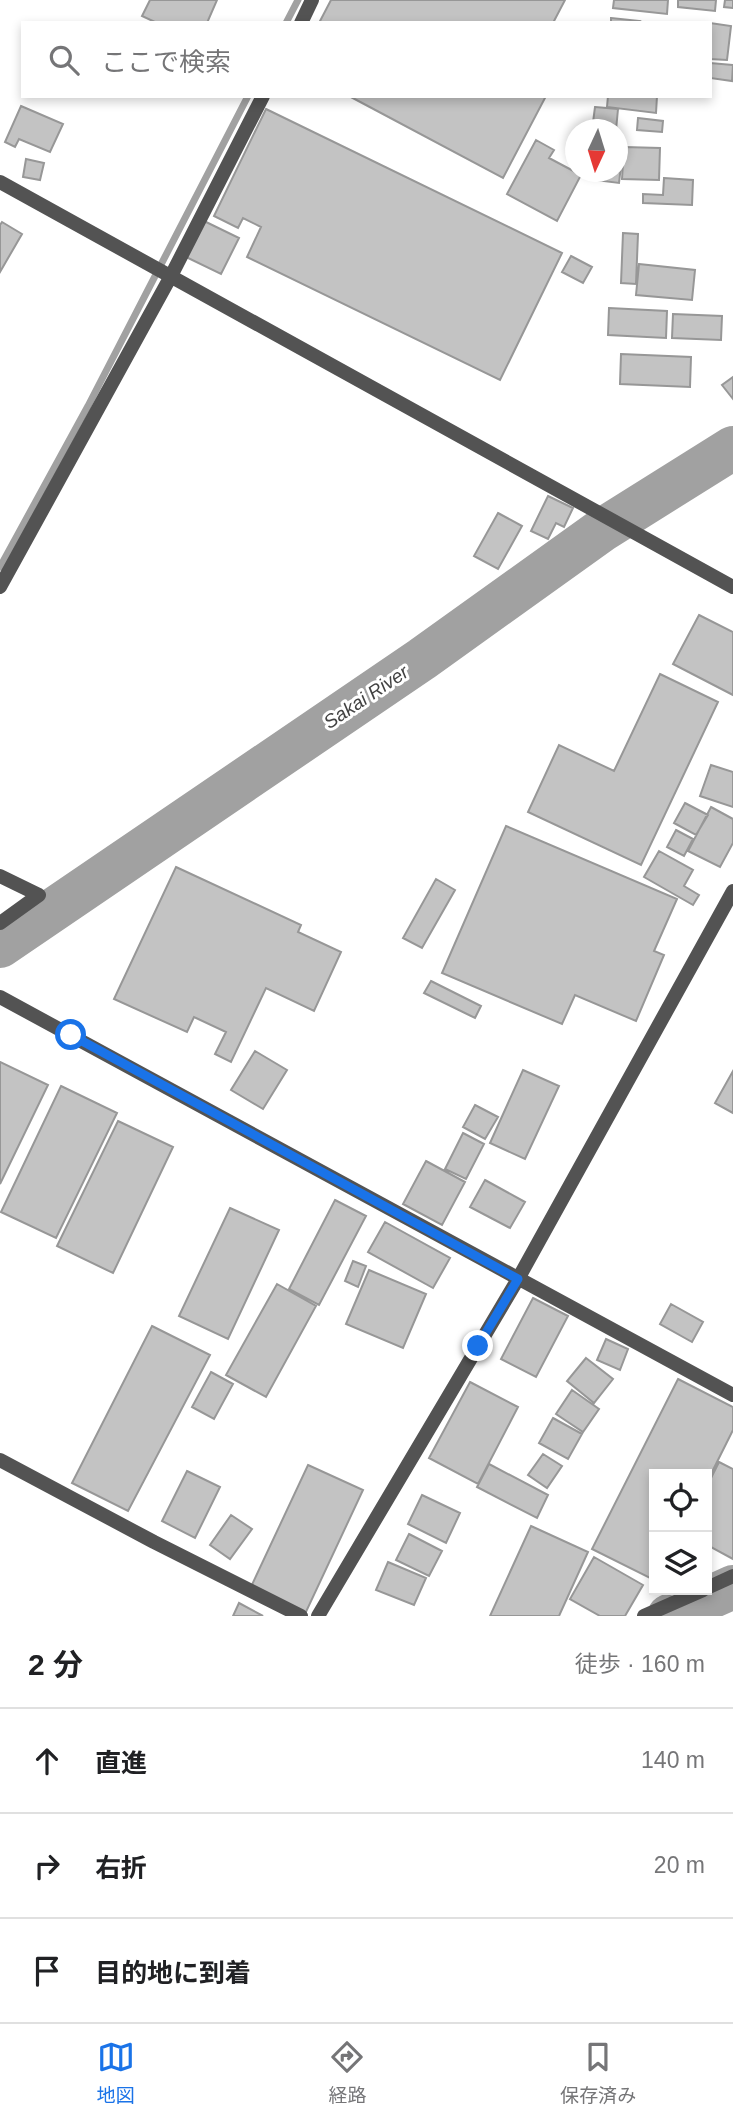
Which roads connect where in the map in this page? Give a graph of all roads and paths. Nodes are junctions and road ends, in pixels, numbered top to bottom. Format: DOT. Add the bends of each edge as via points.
graph roads {
  1 [pos="312,0"];
  2 [pos="302,21"];
  3 [pos="262,98"];
  4 [pos="0,182"];
  5 [pos="171,276"];
  6 [pos="0,587"];
  7 [pos="733,587"];
  8 [pos="0,876"];
  9 [pos="733,891"];
  10 [pos="0,923"];
  11 [pos="0,997"];
  12 [pos="518,1279"];
  13 [pos="733,1395"];
  14 [pos="0,1460"];
  15 [pos="733,1576"];
  16 [pos="712,1586"];
  17 [pos="691,1595"];
  18 [pos="301,1616"];
  19 [pos="318,1616"];
  20 [pos="644,1616"];
  1 -- 2 [label="street"];
  3 -- 5 [label="street"];
  4 -- 5 [label="street"];
  5 -- 6 [label="street"];
  5 -- 7 [label="street"];
  8 -- 10 [label="street" via="39,895"];
  9 -- 12 [label="street"];
  11 -- 12 [label="street"];
  12 -- 13 [label="street"];
  12 -- 19 [label="street"];
  14 -- 18 [label="street"];
  15 -- 16 [label="street"];
  17 -- 20 [label="street"];
}
